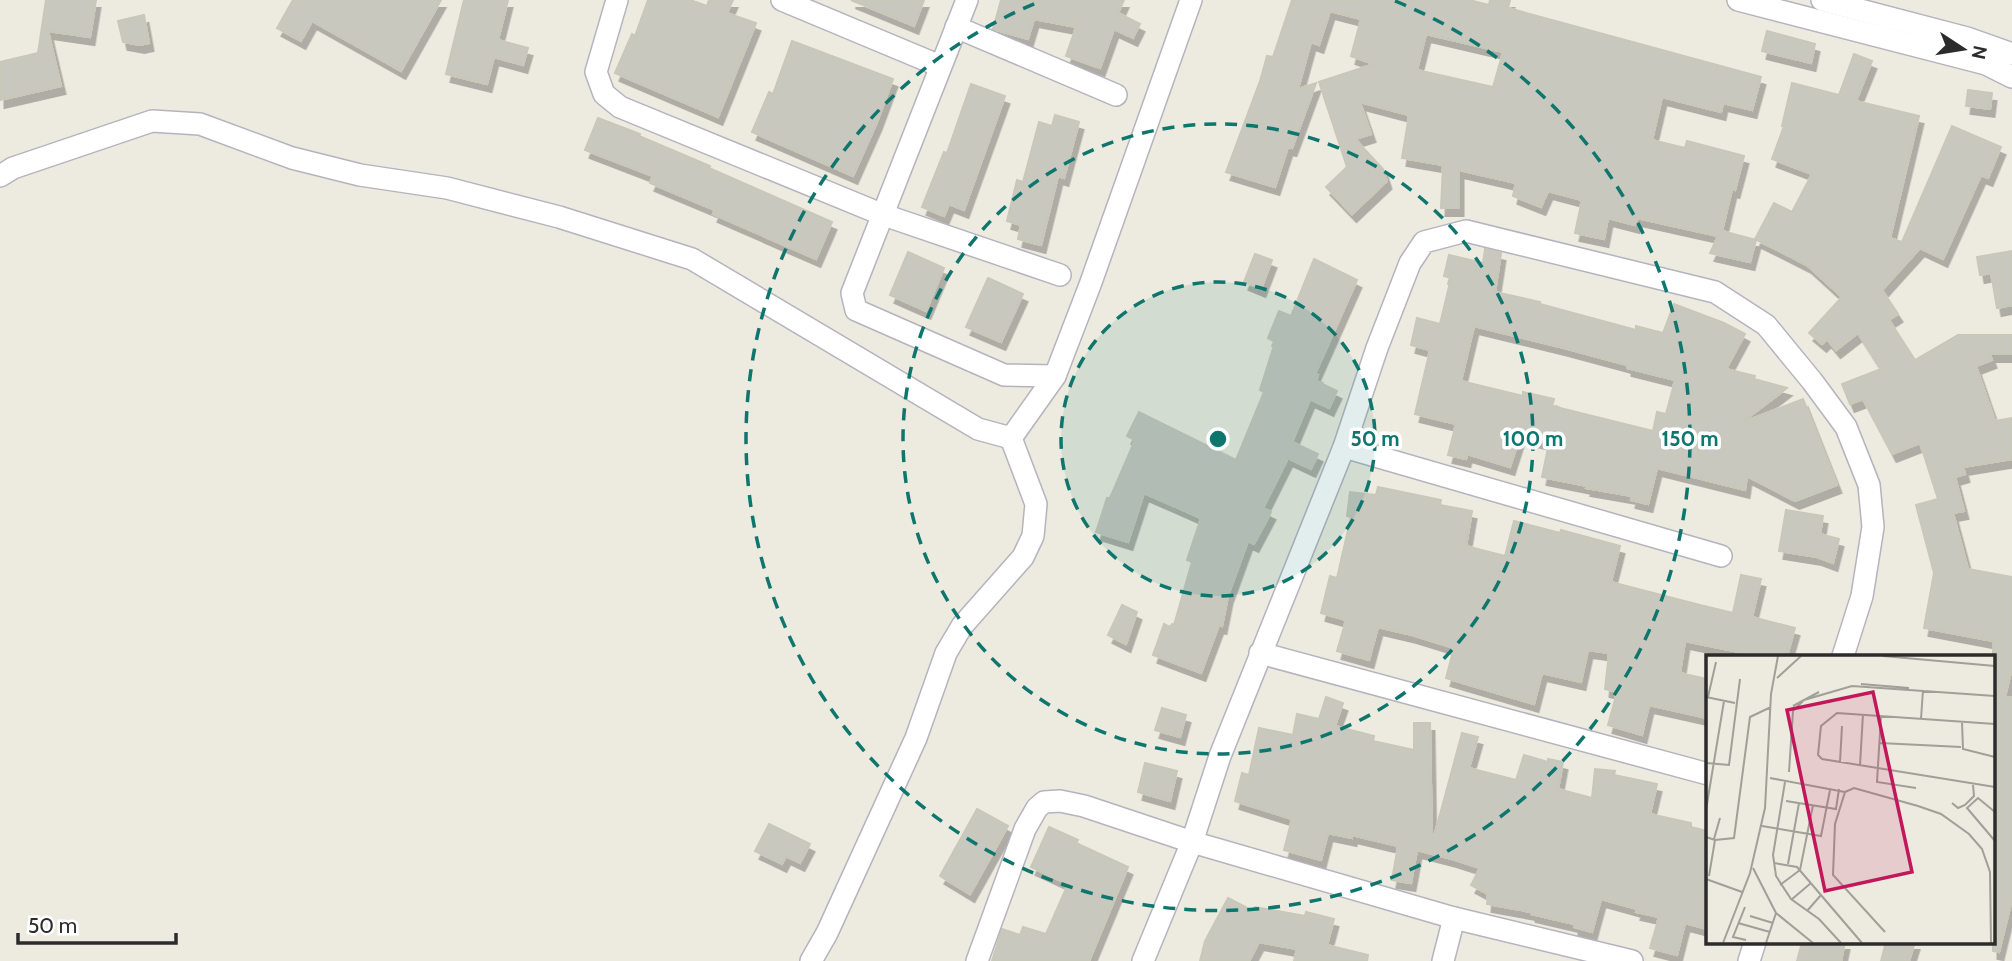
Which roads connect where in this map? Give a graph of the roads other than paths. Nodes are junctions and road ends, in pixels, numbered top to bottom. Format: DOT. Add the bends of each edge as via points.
graph roads {
  1 [pos="617,0"];
  2 [pos="782,0"];
  3 [pos="967,0"];
  4 [pos="1191,0"];
  5 [pos="1738,0"];
  6 [pos="1822,0"];
  7 [pos="1793,6"];
  8 [pos="956,27"];
  9 [pos="2012,54"];
  10 [pos="940,66"];
  11 [pos="2012,77"];
  12 [pos="1116,95"];
  13 [pos="0,176"];
  14 [pos="881,214"];
  15 [pos="1060,275"];
  16 [pos="1055,376"];
  17 [pos="1012,438"];
  18 [pos="1344,447"];
  19 [pos="1721,556"];
  20 [pos="1260,653"];
  21 [pos="1843,655"];
  22 [pos="1706,774"];
  23 [pos="1192,842"];
  24 [pos="1454,918"];
  25 [pos="1754,944"];
  26 [pos="811,961"];
  27 [pos="977,961"];
  28 [pos="1143,961"];
  29 [pos="1443,961"];
  30 [pos="1632,961"];
  31 [pos="1749,961"];
  1 -- 14 [label="street" via="596,72 604,94 620,107"];
  2 -- 10 [label="street"];
  3 -- 8 [label="street"];
  4 -- 16 [label="street"];
  5 -- 7 [label="street"];
  6 -- 9 [label="street"];
  7 -- 11 [label="street" via="1986,64"];
  8 -- 10 [label="street"];
  8 -- 12 [label="street"];
  10 -- 14 [label="street"];
  13 -- 17 [label="street" via="152,121 200,124 292,158 360,175 447,188 692,259 978,429"];
  14 -- 15 [label="street"];
  14 -- 16 [label="street" via="852,293 856,310 1004,375"];
  16 -- 17 [label="street"];
  17 -- 26 [label="street" via="1036,504 1033,536 1023,557 962,626 946,653 900,775"];
  18 -- 19 [label="street"];
  18 -- 20 [label="street"];
  18 -- 21 [label="street" via="1381,336 1410,263 1424,242 1466,231 1715,292 1766,325 1812,381 1846,427 1869,485 1873,527 1862,596"];
  20 -- 22 [label="street"];
  20 -- 23 [label="street"];
  23 -- 24 [label="street"];
  23 -- 27 [label="street" via="1084,806 1044,802 1026,829"];
  23 -- 28 [label="street"];
  24 -- 29 [label="street"];
  24 -- 30 [label="street"];
  25 -- 31 [label="street"];
}
